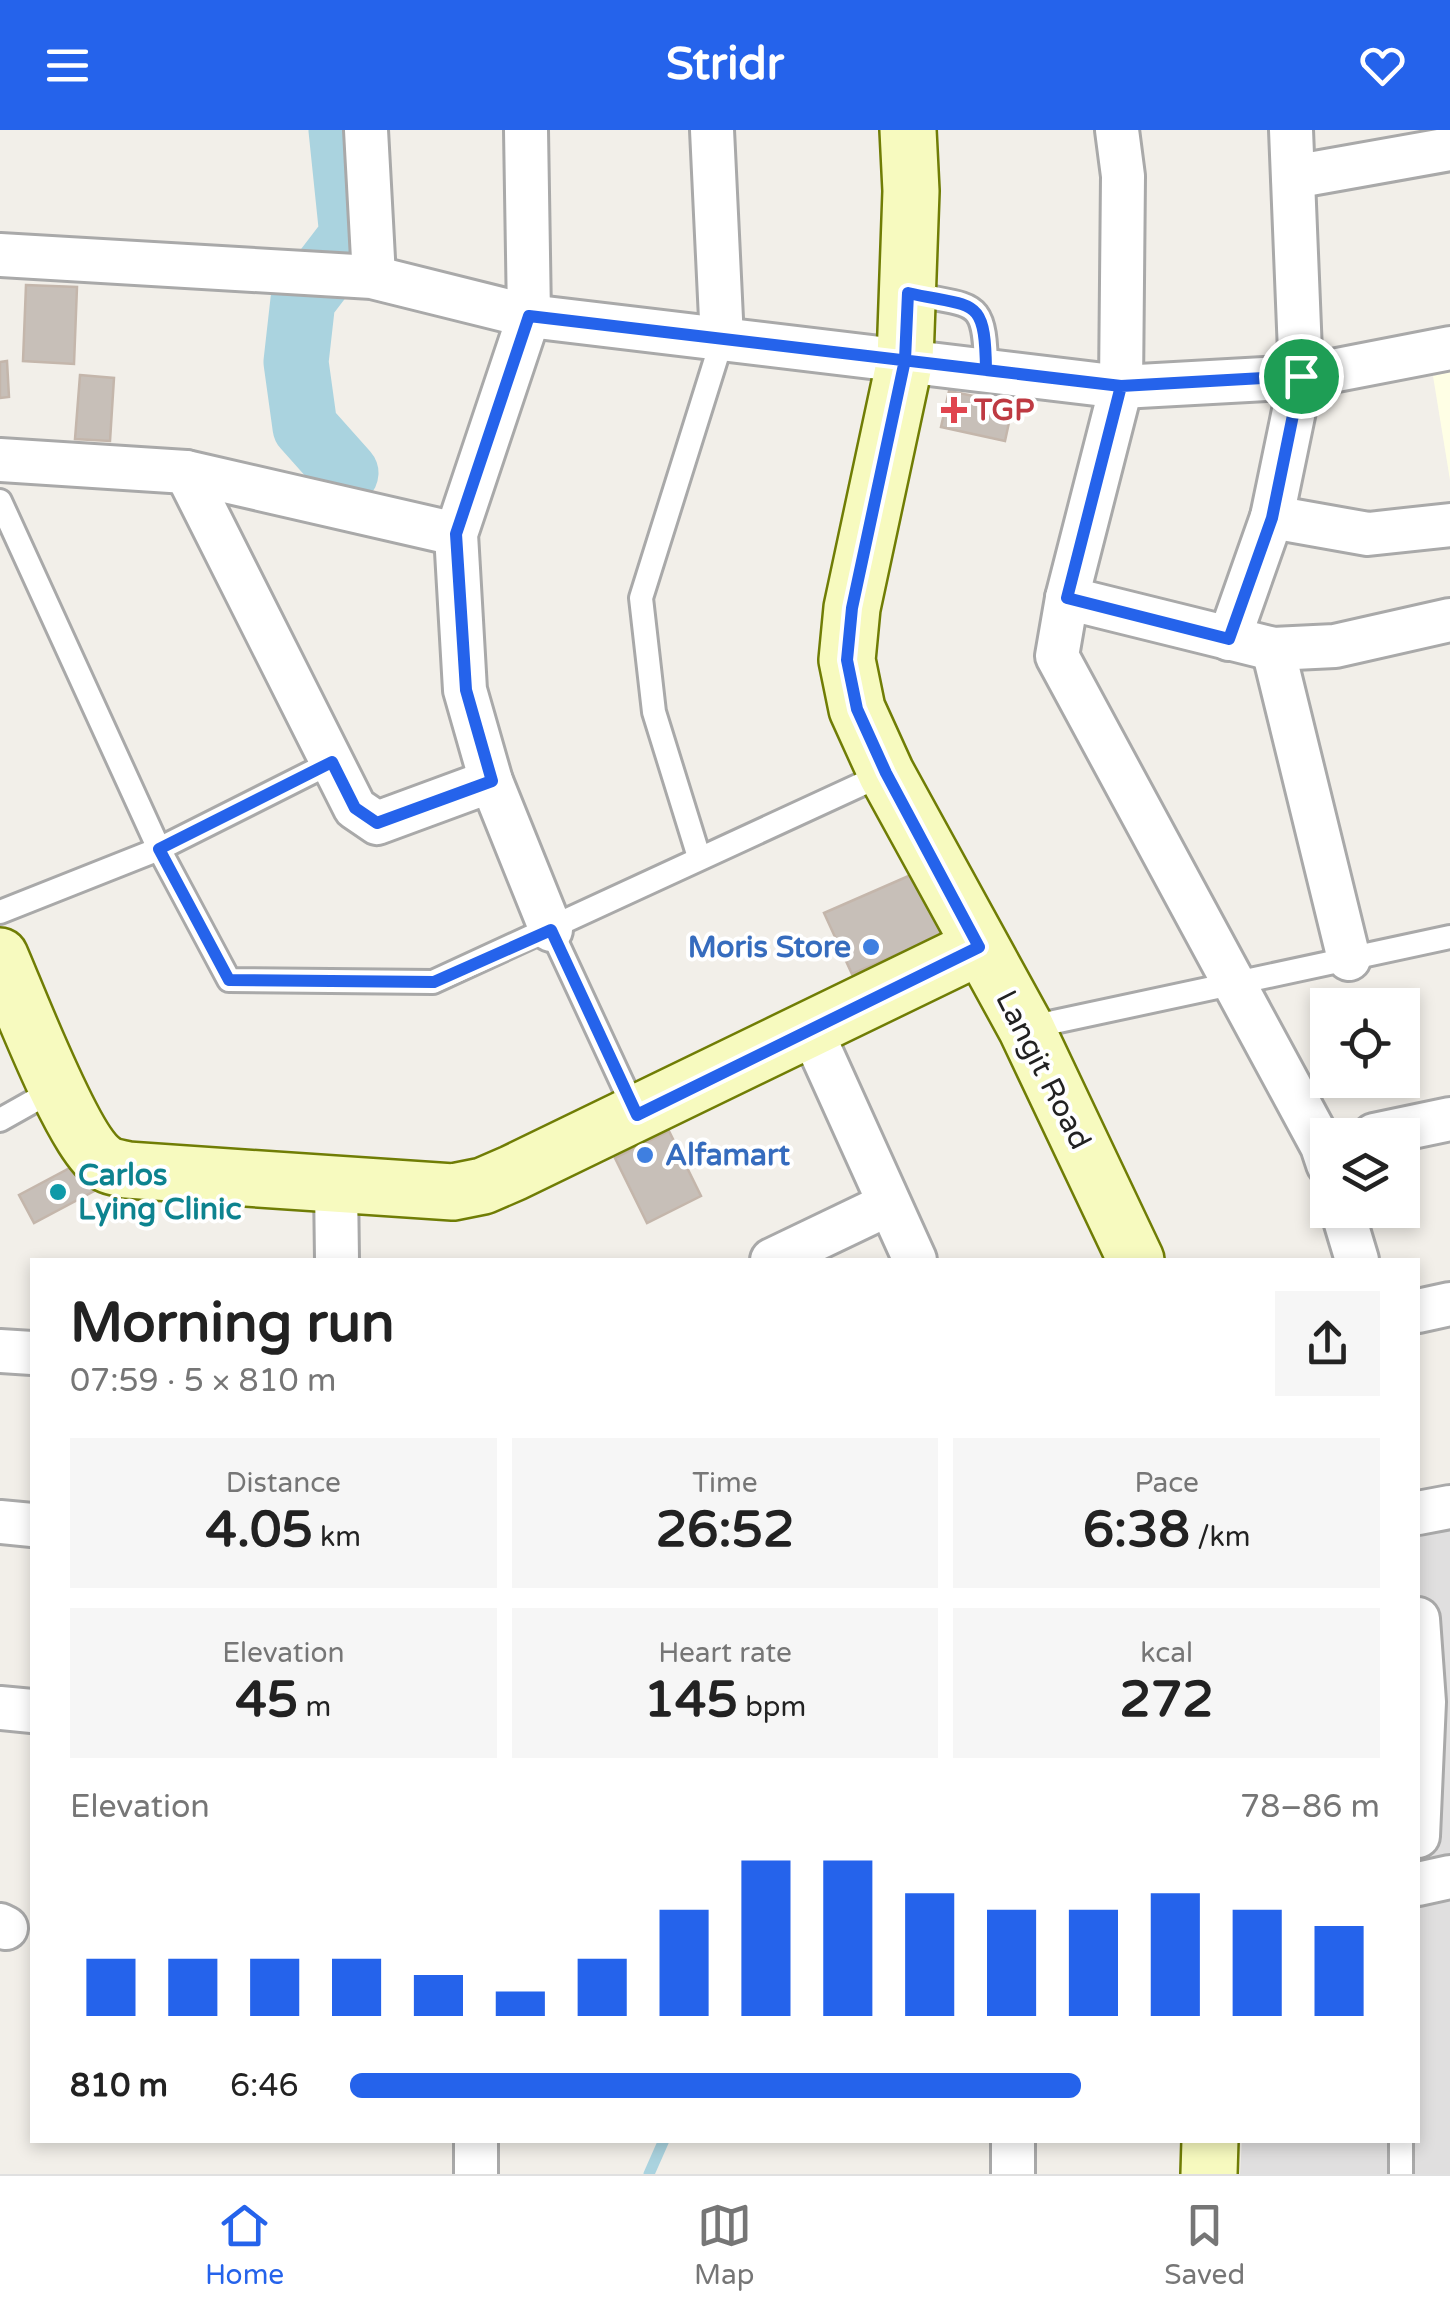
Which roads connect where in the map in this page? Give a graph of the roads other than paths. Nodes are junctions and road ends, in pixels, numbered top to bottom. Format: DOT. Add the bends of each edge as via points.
graph roads {
  1 [pos="366,130"];
  2 [pos="526,130"];
  3 [pos="712,130"];
  4 [pos="908,130"];
  5 [pos="1116,130"];
  6 [pos="1291,130"];
  7 [pos="1450,148"];
  8 [pos="1292,177"];
  9 [pos="0,255"];
  10 [pos="373,277"];
  11 [pos="908,293"];
  12 [pos="529,316"];
  13 [pos="722,340"];
  14 [pos="1450,348"];
  15 [pos="905,360"];
  16 [pos="986,370"];
  17 [pos="1301,376"];
  18 [pos="1121,386"];
  19 [pos="0,460"];
  20 [pos="186,472"];
  21 [pos="0,501"];
  22 [pos="1272,518"];
  23 [pos="1450,525"];
  24 [pos="456,534"];
  25 [pos="1067,598"];
  26 [pos="1450,620"];
  27 [pos="1229,639"];
  28 [pos="1273,650"];
  29 [pos="332,762"];
  30 [pos="886,773"];
  31 [pos="492,781"];
  32 [pos="159,849"];
  33 [pos="699,857"];
  34 [pos="0,912"];
  35 [pos="551,930"];
  36 [pos="1450,937"];
  37 [pos="979,947"];
  38 [pos="0,956"];
  39 [pos="1349,959"];
  40 [pos="1235,984"];
  41 [pos="1026,1028"];
  42 [pos="811,1030"];
  43 [pos="58,1088"];
  44 [pos="637,1115"];
  45 [pos="1450,1119"];
  46 [pos="0,1120"];
  47 [pos="1310,1122"];
  48 [pos="1420,1125"];
  49 [pos="336,1184"];
  50 [pos="889,1204"];
  51 [pos="1347,1228"];
  52 [pos="337,1258"];
  53 [pos="776,1258"];
  54 [pos="913,1258"];
  55 [pos="1135,1258"];
  56 [pos="1356,1258"];
  57 [pos="1450,1304"];
  58 [pos="1420,1311"];
  59 [pos="0,1351"];
  60 [pos="30,1354"];
  61 [pos="1450,1507"];
  62 [pos="1420,1513"];
  63 [pos="0,1522"];
  64 [pos="30,1524"];
  65 [pos="1420,1628"];
  66 [pos="1437,1700"];
  67 [pos="0,1708"];
  68 [pos="30,1711"];
  69 [pos="1420,1822"];
  70 [pos="1450,1878"];
  71 [pos="1420,1884"];
  72 [pos="476,2143"];
  73 [pos="1013,2143"];
  74 [pos="1210,2143"];
  75 [pos="1402,2143"];
  76 [pos="476,2174"];
  77 [pos="1013,2174"];
  78 [pos="1209,2174"];
  79 [pos="1401,2174"];
  1 -- 10 [label="street"];
  2 -- 12 [label="street"];
  3 -- 13 [label="street"];
  4 -- 11 [label="main road, Langit Road"];
  5 -- 18 [label="street" via="1122,176"];
  6 -- 8 [label="street"];
  7 -- 8 [label="street"];
  8 -- 17 [label="street"];
  9 -- 10 [label="street"];
  10 -- 12 [label="street"];
  11 -- 15 [label="main road, Langit Road"];
  11 -- 16 [label="lane" via="970,306 985,330"];
  12 -- 13 [label="street"];
  12 -- 24 [label="street"];
  13 -- 15 [label="street"];
  13 -- 33 [label="lane" via="642,598 654,712"];
  14 -- 17 [label="street"];
  15 -- 16 [label="street"];
  15 -- 30 [label="main road, Langit Road" via="847,660 857,709"];
  16 -- 18 [label="street"];
  17 -- 18 [label="street"];
  17 -- 22 [label="street"];
  18 -- 25 [label="street"];
  19 -- 20 [label="street"];
  20 -- 24 [label="street"];
  20 -- 29 [label="street"];
  21 -- 32 [label="lane"];
  22 -- 23 [label="street" via="1368,534"];
  22 -- 27 [label="street"];
  24 -- 31 [label="street" via="466,690"];
  25 -- 27 [label="street"];
  25 -- 40 [label="street" via="1057,656"];
  26 -- 28 [label="street" via="1335,646"];
  27 -- 28 [label="street"];
  28 -- 39 [label="street"];
  29 -- 31 [label="street" via="355,808 377,823"];
  29 -- 32 [label="lane"];
  30 -- 33 [label="lane"];
  30 -- 37 [label="main road, Langit Road"];
  31 -- 35 [label="street"];
  32 -- 34 [label="lane"];
  32 -- 35 [label="lane" via="229,980 434,982"];
  33 -- 35 [label="lane"];
  35 -- 44 [label="lane"];
  36 -- 39 [label="lane"];
  37 -- 41 [label="main road, Langit Road"];
  37 -- 42 [label="main road"];
  38 -- 43 [label="main road"];
  39 -- 40 [label="lane"];
  40 -- 41 [label="lane"];
  40 -- 47 [label="street"];
  41 -- 55 [label="main road, Langit Road"];
  42 -- 44 [label="main road"];
  42 -- 50 [label="street"];
  43 -- 46 [label="lane"];
  43 -- 49 [label="main road" via="88,1148 105,1164"];
  44 -- 49 [label="main road" via="483,1186 453,1192"];
  45 -- 48 [label="street"];
  49 -- 52 [label="street"];
  50 -- 53 [label="street"];
  50 -- 54 [label="street"];
  51 -- 56 [label="street"];
  57 -- 58 [label="street"];
  59 -- 60 [label="street"];
  61 -- 62 [label="street"];
  63 -- 64 [label="street"];
  65 -- 66 [label="street"];
  66 -- 69 [label="street"];
  67 -- 68 [label="street"];
  70 -- 71 [label="street"];
  72 -- 76 [label="street"];
  73 -- 77 [label="street"];
  74 -- 78 [label="main road"];
  75 -- 79 [label="lane"];
}
